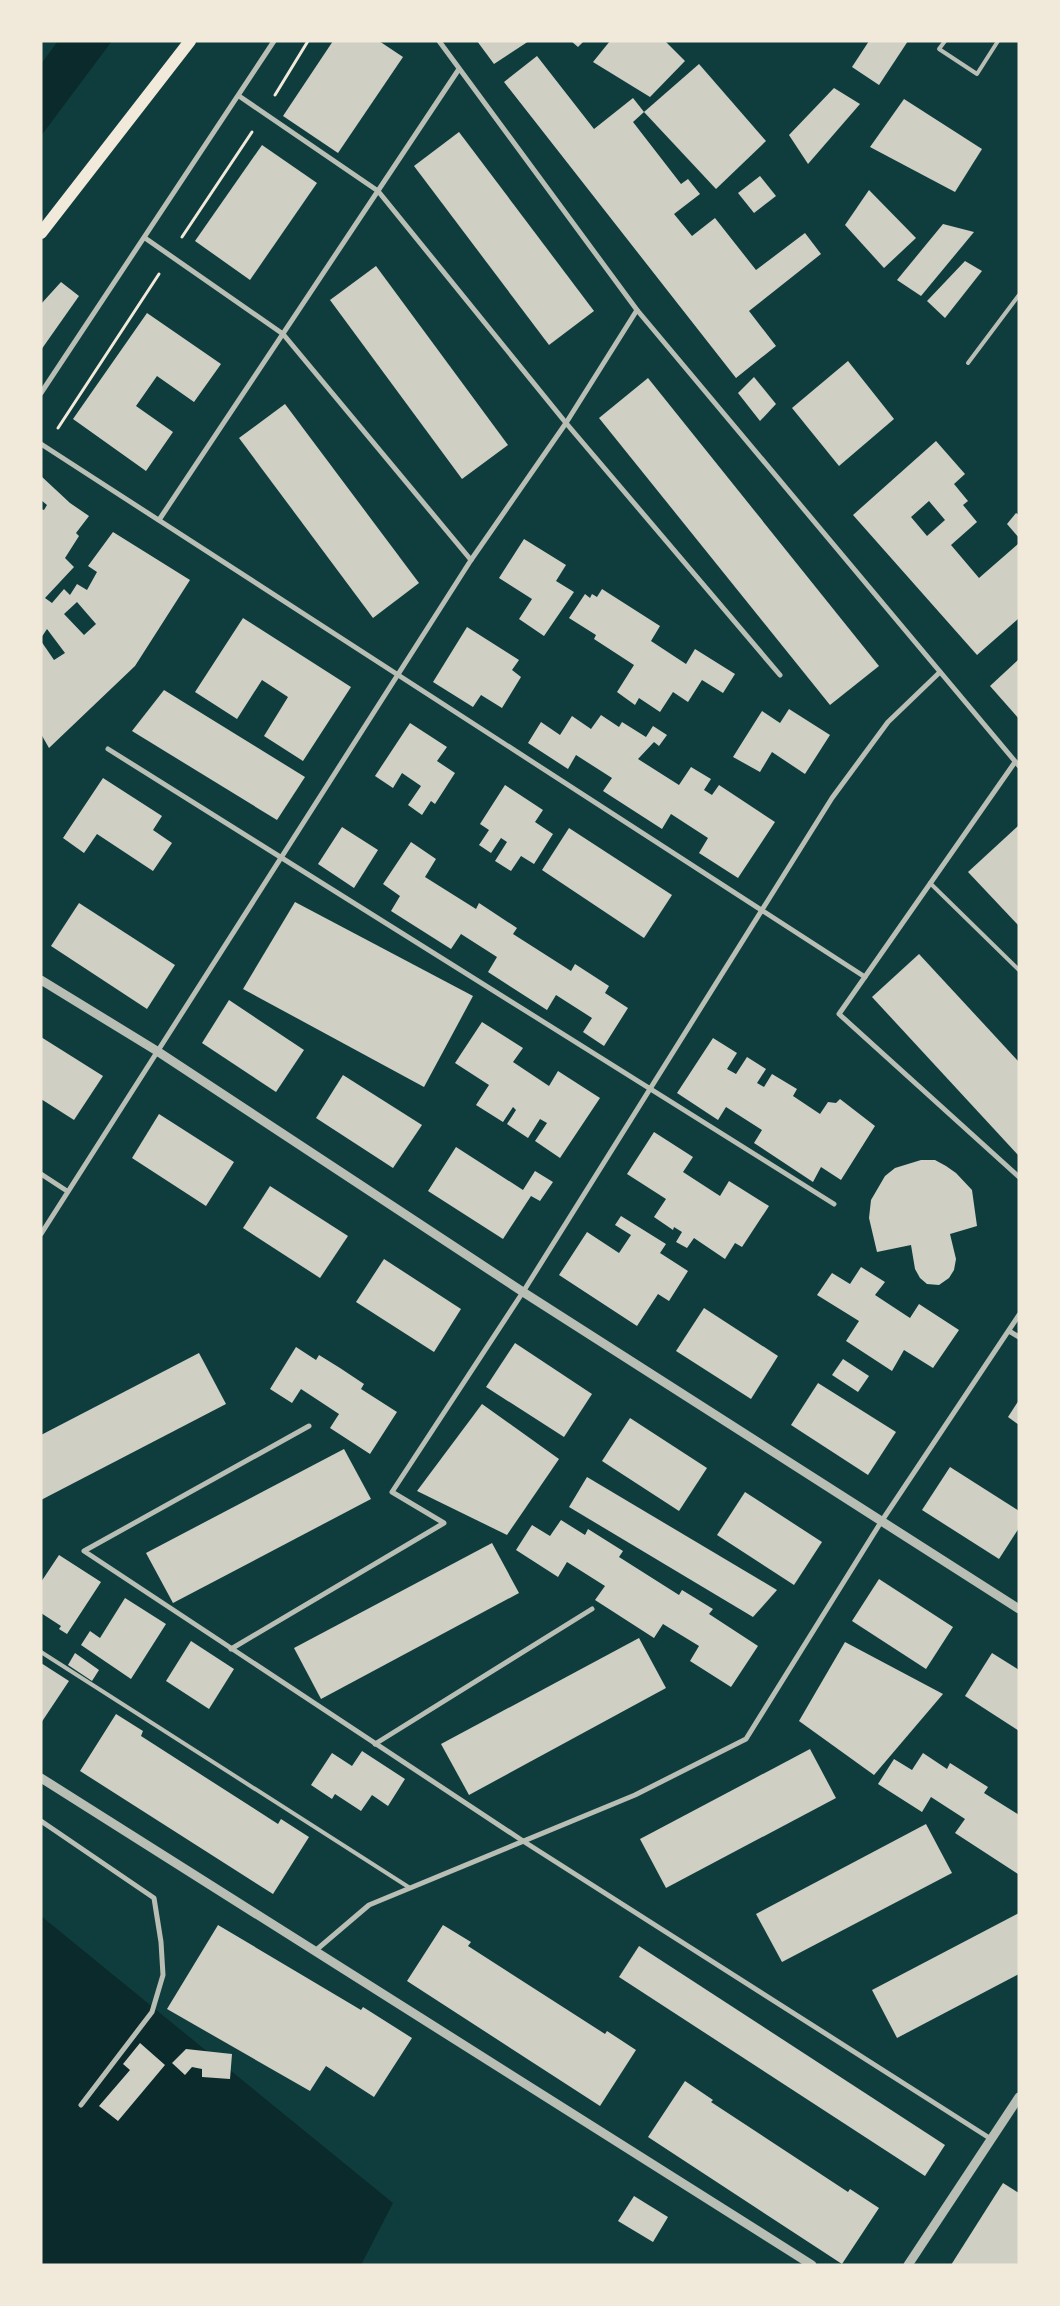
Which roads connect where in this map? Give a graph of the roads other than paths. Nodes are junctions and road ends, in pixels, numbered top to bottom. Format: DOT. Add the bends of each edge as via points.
graph roads {
  1 [pos="190,41"];
  2 [pos="274,41"];
  3 [pos="439,41"];
  4 [pos="944,41"];
  5 [pos="998,41"];
  6 [pos="460,69"];
  7 [pos="239,96"];
  8 [pos="378,191"];
  9 [pos="41,233"];
  10 [pos="145,238"];
  11 [pos="1019,295"];
  12 [pos="637,310"];
  13 [pos="283,334"];
  14 [pos="968,363"];
  15 [pos="41,393"];
  16 [pos="566,422"];
  17 [pos="41,444"];
  18 [pos="159,520"];
  19 [pos="471,560"];
  20 [pos="940,672"];
  21 [pos="399,675"];
  22 [pos="780,675"];
  23 [pos="108,748"];
  24 [pos="1017,764"];
  25 [pos="282,857"];
  26 [pos="930,883"];
  27 [pos="761,911"];
  28 [pos="1019,970"];
  29 [pos="865,977"];
  30 [pos="41,980"];
  31 [pos="157,1051"];
  32 [pos="650,1088"];
  33 [pos="41,1174"];
  34 [pos="1019,1177"];
  35 [pos="67,1191"];
  36 [pos="834,1204"];
  37 [pos="41,1234"];
  38 [pos="523,1292"];
  39 [pos="1019,1315"];
  40 [pos="1009,1331"];
  41 [pos="1019,1337"];
  42 [pos="309,1426"];
  43 [pos="881,1522"];
  44 [pos="1019,1609"];
  45 [pos="592,1610"];
  46 [pos="231,1649"];
  47 [pos="41,1652"];
  48 [pos="375,1744"];
  49 [pos="41,1778"];
  50 [pos="41,1821"];
  51 [pos="523,1841"];
  52 [pos="410,1888"];
  53 [pos="315,1951"];
  54 [pos="1019,2097"];
  55 [pos="81,2105"];
  56 [pos="991,2140"];
  57 [pos="812,2265"];
  58 [pos="908,2265"];
  1 -- 9 [label="main road"];
  2 -- 7 [label="street"];
  3 -- 6 [label="street"];
  4 -- 5 [label="lane" via="939,49 977,74"];
  6 -- 8 [label="street"];
  6 -- 12 [label="street"];
  7 -- 8 [label="street"];
  7 -- 10 [label="street"];
  8 -- 13 [label="street"];
  8 -- 16 [label="street"];
  10 -- 13 [label="street"];
  10 -- 15 [label="street"];
  11 -- 14 [label="lane"];
  12 -- 16 [label="street"];
  12 -- 20 [label="street"];
  13 -- 18 [label="street"];
  13 -- 19 [label="street"];
  16 -- 19 [label="street"];
  16 -- 22 [label="street"];
  17 -- 18 [label="street"];
  18 -- 21 [label="street"];
  19 -- 21 [label="street"];
  20 -- 24 [label="street"];
  20 -- 27 [label="street" via="888,722 832,798"];
  21 -- 25 [label="street"];
  21 -- 27 [label="street"];
  23 -- 25 [label="street"];
  24 -- 26 [label="street"];
  25 -- 31 [label="street"];
  25 -- 32 [label="street"];
  26 -- 28 [label="lane"];
  26 -- 29 [label="street"];
  27 -- 29 [label="street"];
  27 -- 32 [label="street"];
  29 -- 34 [label="street" via="839,1014"];
  30 -- 31 [label="street"];
  31 -- 35 [label="street"];
  31 -- 38 [label="street"];
  32 -- 36 [label="street"];
  32 -- 38 [label="street"];
  33 -- 35 [label="street"];
  35 -- 37 [label="street"];
  38 -- 43 [label="street"];
  38 -- 46 [label="street" via="392,1492 444,1523"];
  39 -- 40 [label="street"];
  40 -- 41 [label="street"];
  40 -- 43 [label="street"];
  42 -- 46 [label="street" via="84,1551"];
  43 -- 44 [label="street"];
  43 -- 51 [label="street" via="746,1739 634,1795"];
  45 -- 48 [label="street"];
  46 -- 48 [label="street"];
  47 -- 52 [label="lane"];
  48 -- 51 [label="street"];
  49 -- 53 [label="street"];
  50 -- 55 [label="street" via="154,1898 161,1942 163,1975 152,2012"];
  51 -- 52 [label="street"];
  51 -- 56 [label="street"];
  52 -- 53 [label="street" via="368,1905"];
  53 -- 57 [label="street"];
  54 -- 56 [label="street"];
  56 -- 58 [label="street"];
}
